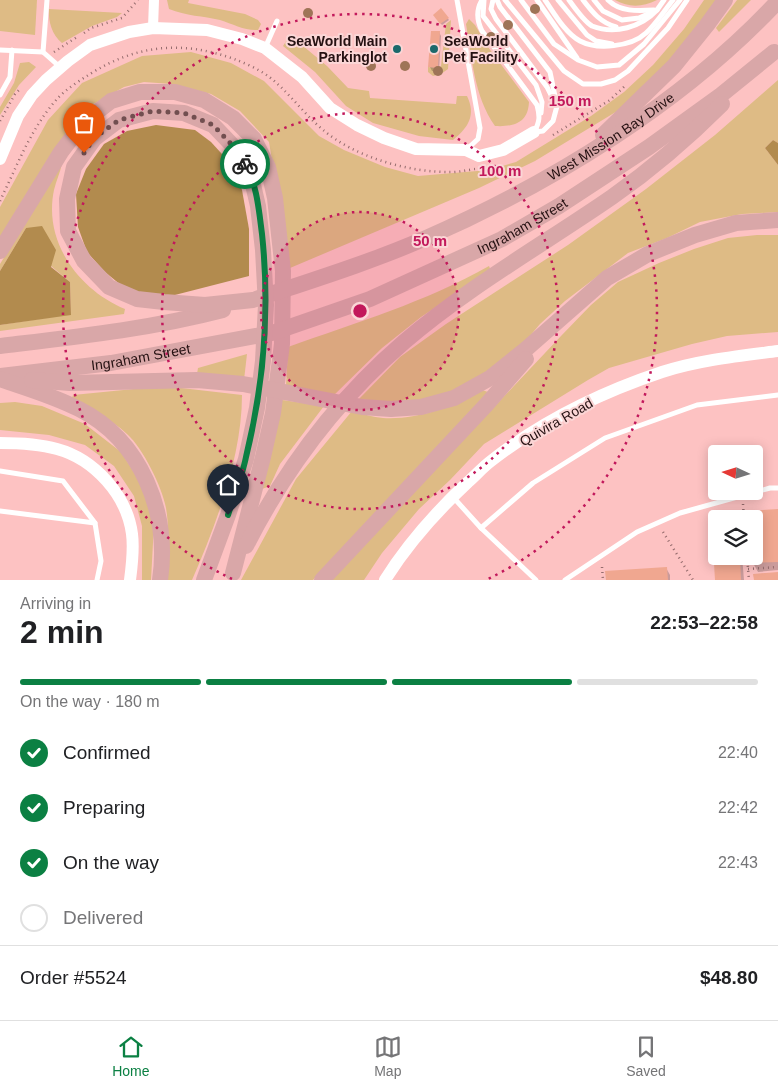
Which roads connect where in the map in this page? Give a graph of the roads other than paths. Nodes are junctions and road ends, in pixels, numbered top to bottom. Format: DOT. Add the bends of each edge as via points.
graph roads {
  1 [pos="47,0"];
  2 [pos="154,0"];
  3 [pos="458,0"];
  4 [pos="483,0"];
  5 [pos="493,0"];
  6 [pos="497,0"];
  7 [pos="505,0"];
  8 [pos="521,0"];
  9 [pos="537,0"];
  10 [pos="544,0"];
  11 [pos="558,0"];
  12 [pos="569,0"];
  13 [pos="584,0"];
  14 [pos="594,0"];
  15 [pos="608,0"];
  16 [pos="664,0"];
  17 [pos="673,0"];
  18 [pos="680,0"];
  19 [pos="687,0"];
  20 [pos="725,0"];
  21 [pos="778,1"];
  22 [pos="657,10"];
  23 [pos="277,21"];
  24 [pos="153,28"];
  25 [pos="624,29"];
  26 [pos="620,46"];
  27 [pos="265,48"];
  28 [pos="0,50"];
  29 [pos="12,50"];
  30 [pos="776,51"];
  31 [pos="43,52"];
  32 [pos="578,60"];
  33 [pos="61,67"];
  34 [pos="0,95"];
  35 [pos="557,106"];
  36 [pos="540,116"];
  37 [pos="534,132"];
  38 [pos="466,150"];
  39 [pos="582,157"];
  40 [pos="0,159"];
  41 [pos="778,220"];
  42 [pos="0,251"];
  43 [pos="254,300"];
  44 [pos="566,313"];
  45 [pos="0,346"];
  46 [pos="778,351"];
  47 [pos="0,377"];
  48 [pos="778,395"];
  49 [pos="265,411"];
  50 [pos="0,443"];
  51 [pos="0,471"];
  52 [pos="778,488"];
  53 [pos="452,497"];
  54 [pos="0,511"];
  55 [pos="94,523"];
  56 [pos="481,528"];
  57 [pos="231,577"];
  58 [pos="98,580"];
  59 [pos="130,580"];
  60 [pos="160,580"];
  61 [pos="204,580"];
  62 [pos="322,580"];
  63 [pos="385,580"];
  64 [pos="536,580"];
  65 [pos="565,580"];
  1 -- 31 [label="lane"];
  2 -- 24 [label="street"];
  3 -- 38 [label="lane" via="480,128 478,139"];
  4 -- 36 [label="lane" via="483,16 536,85 542,102"];
  4 -- 36 [label="lane" via="479,5 477,22 537,105"];
  5 -- 35 [label="lane" via="491,10 496,19 548,87"];
  6 -- 35 [label="lane" via="550,72"];
  7 -- 19 [label="lane" via="564,71 583,84 601,84 628,71 668,28"];
  8 -- 32 [label="lane" via="554,44"];
  9 -- 32 [label="lane"];
  10 -- 26 [label="lane" via="579,41 596,47"];
  11 -- 26 [label="lane" via="587,35 596,41"];
  12 -- 25 [label="lane" via="591,25"];
  13 -- 25 [label="lane" via="606,24"];
  14 -- 22 [label="lane" via="603,11 622,20 639,18"];
  15 -- 22 [label="lane" via="631,11"];
  16 -- 22 [label="lane"];
  17 -- 26 [label="lane" via="645,35"];
  18 -- 32 [label="lane" via="644,44 620,65 597,67"];
  20 -- 39 [label="main road" via="674,66"];
  21 -- 39 [label="main road, West Mission Bay Drive" via="754,27 691,80 632,125"];
  22 -- 25 [label="lane" via="650,17"];
  23 -- 27 [label="lane"];
  24 -- 27 [label="street" via="207,30"];
  24 -- 33 [label="street" via="90,45"];
  27 -- 38 [label="street" via="302,77 330,108 357,125 416,149"];
  28 -- 29 [label="lane"];
  29 -- 31 [label="lane"];
  29 -- 34 [label="lane" via="10,77"];
  30 -- 47 [label="main road, Ingraham Street" via="721,95 559,206 502,239 370,299 272,333 111,364"];
  30 -- 57 [label="main road" via="684,141 614,196 450,306 363,379 300,456 256,527"];
  31 -- 33 [label="lane"];
  33 -- 40 [label="street" via="32,95 18,116"];
  35 -- 37 [label="lane" via="553,121 543,131"];
  36 -- 37 [label="lane"];
  37 -- 38 [label="street" via="503,150 479,156"];
  39 -- 43 [label="main road, West Mission Bay Drive" via="505,201 426,238"];
  41 -- 44 [label="main road" via="736,224 695,235 648,254 606,278"];
  42 -- 49 [label="main road" via="61,152 84,122 110,101 140,92 175,92 204,100 233,118 254,139 268,167 275,198 284,308 282,344"];
  43 -- 45 [label="main road, Ingraham Street" via="226,310 118,332"];
  43 -- 49 [label="main road" via="205,305 164,302 137,299 109,288 84,261 68,231 67,199 74,168 94,138 119,120 153,111 184,113 213,125 234,147 250,172 263,250"];
  44 -- 47 [label="main road" via="490,378 454,398 421,407 362,407 243,384 197,380 70,383"];
  44 -- 62 [label="main road" via="487,404"];
  46 -- 53 [label="street, Quivira Road" via="718,358 663,372 606,393 542,427 490,462"];
  47 -- 60 [label="main road" via="80,409 105,425 123,442 139,466 154,499 162,531"];
  48 -- 56 [label="lane" via="697,405 606,438 533,483"];
  49 -- 57 [label="main road"];
  49 -- 61 [label="main road"];
  50 -- 59 [label="street" via="57,449 84,460 104,477 124,506 132,533"];
  51 -- 55 [label="lane" via="63,480"];
  52 -- 65 [label="lane" via="680,512 637,532"];
  53 -- 56 [label="lane"];
  53 -- 63 [label="street, Quivira Road" via="427,523"];
  54 -- 55 [label="lane"];
  55 -- 58 [label="lane" via="101,561"];
  56 -- 64 [label="lane"];
}
